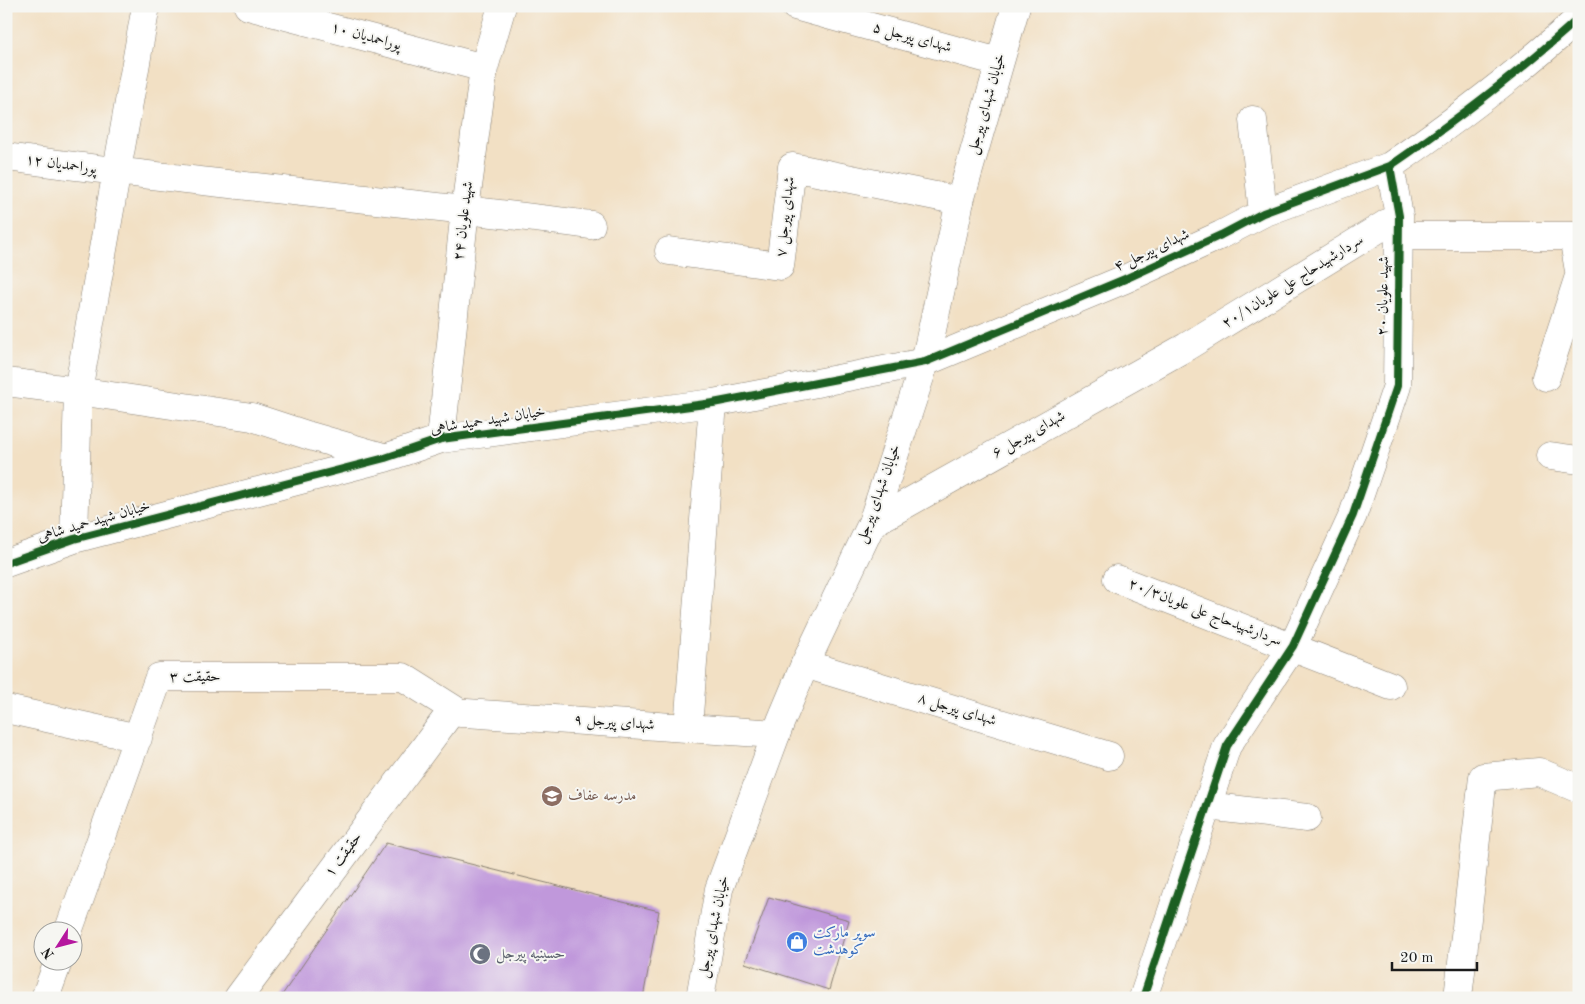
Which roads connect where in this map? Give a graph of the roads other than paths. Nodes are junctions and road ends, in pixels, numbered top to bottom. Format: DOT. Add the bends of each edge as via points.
graph roads {
  1 [pos="146,6"];
  2 [pos="248,6"];
  3 [pos="502,6"];
  4 [pos="795,6"];
  5 [pos="1016,6"];
  6 [pos="1579,18"];
  7 [pos="999,62"];
  8 [pos="484,68"];
  9 [pos="1253,120"];
  10 [pos="6,157"];
  11 [pos="1390,166"];
  12 [pos="116,173"];
  13 [pos="960,201"];
  14 [pos="465,209"];
  15 [pos="1263,213"];
  16 [pos="591,225"];
  17 [pos="1399,226"];
  18 [pos="669,251"];
  19 [pos="1579,270"];
  20 [pos="1579,276"];
  21 [pos="1186,347"];
  22 [pos="925,362"];
  23 [pos="1546,377"];
  24 [pos="6,382"];
  25 [pos="78,391"];
  26 [pos="713,403"];
  27 [pos="441,439"];
  28 [pos="1550,456"];
  29 [pos="385,458"];
  30 [pos="1579,460"];
  31 [pos="872,523"];
  32 [pos="74,539"];
  33 [pos="6,563"];
  34 [pos="1117,579"];
  35 [pos="1293,646"];
  36 [pos="805,664"];
  37 [pos="1391,686"];
  38 [pos="6,709"];
  39 [pos="455,713"];
  40 [pos="688,728"];
  41 [pos="776,734"];
  42 [pos="138,738"];
  43 [pos="1109,756"];
  44 [pos="1579,789"];
  45 [pos="1208,806"];
  46 [pos="1307,818"];
  47 [pos="72,922"];
  48 [pos="54,972"];
  49 [pos="44,998"];
  50 [pos="238,998"];
  51 [pos="700,998"];
  52 [pos="1143,998"];
  53 [pos="1458,998"];
  1 -- 12 [label="street"];
  2 -- 8 [label="street, پوراحمدیان ۱۰"];
  3 -- 8 [label="street, شهید علویان ۲۴"];
  4 -- 7 [label="street, شهدای پیرجل ۵"];
  5 -- 7 [label="street, خیابان شهدای پیرجل"];
  6 -- 11 [label="street" via="1443,129"];
  7 -- 13 [label="street, خیابان شهدای پیرجل"];
  8 -- 14 [label="street, شهید علویان ۲۴"];
  9 -- 15 [label="street"];
  10 -- 12 [label="street, پوراحمدیان ۱۲"];
  11 -- 15 [label="street, شهدای پیرجل ۴"];
  11 -- 17 [label="street, شهید علویان ۲۰"];
  12 -- 14 [label="street, پوراحمدیان ۱۲"];
  12 -- 25 [label="street"];
  13 -- 18 [label="street, شهدای پیرجل ۷" via="792,167 780,266"];
  13 -- 22 [label="street, خیابان شهدای پیرجل"];
  14 -- 16 [label="street, پوراحمدیان ۱۲"];
  14 -- 27 [label="street, شهید علویان ۲۴"];
  15 -- 22 [label="street, شهدای پیرجل ۴" via="1125,279"];
  17 -- 19 [label="street" via="1573,236"];
  17 -- 21 [label="street, سردارشهیدحاج علی علویان۲۰/۱"];
  17 -- 35 [label="street, شهید علویان ۲۰" via="1397,386 1354,515"];
  20 -- 23 [label="street"];
  21 -- 31 [label="street, شهدای پیرجل ۶"];
  22 -- 26 [label="street, خیابان شهید حمید شاهی"];
  22 -- 31 [label="street, خیابان شهدای پیرجل"];
  24 -- 25 [label="street"];
  25 -- 29 [label="street" via="252,417"];
  25 -- 32 [label="street"];
  26 -- 27 [label="street, خیابان شهید حمید شاهی"];
  26 -- 40 [label="street"];
  27 -- 29 [label="street, خیابان شهید حمید شاهی"];
  28 -- 30 [label="street"];
  29 -- 32 [label="street, خیابان شهید حمید شاهی"];
  31 -- 36 [label="street, خیابان شهدای پیرجل"];
  32 -- 33 [label="street, خیابان شهید حمید شاهی"];
  34 -- 35 [label="street, سردارشهیدحاج علی علویان۲۰/۳"];
  35 -- 37 [label="street, سردارشهیدحاج علی علویان۲۰/۳"];
  35 -- 45 [label="street, شهید علویان ۲۰" via="1227,746"];
  36 -- 41 [label="street, خیابان شهدای پیرجل"];
  36 -- 43 [label="street, شهدای پیرجل ۸"];
  38 -- 42 [label="street"];
  39 -- 40 [label="street, شهدای پیرجل ۹"];
  39 -- 42 [label="street, حقیقت ۳" via="404,677 159,677"];
  39 -- 50 [label="street, حقیقت ۱"];
  40 -- 41 [label="street, شهدای پیرجل ۹"];
  41 -- 51 [label="street, خیابان شهدای پیرجل" via="720,888"];
  42 -- 47 [label="street, حقیقت ۳"];
  44 -- 53 [label="street" via="1539,772 1483,777"];
  45 -- 46 [label="street"];
  45 -- 52 [label="street, شهید علویان ۲۰"];
  48 -- 49 [label="street"];
}
